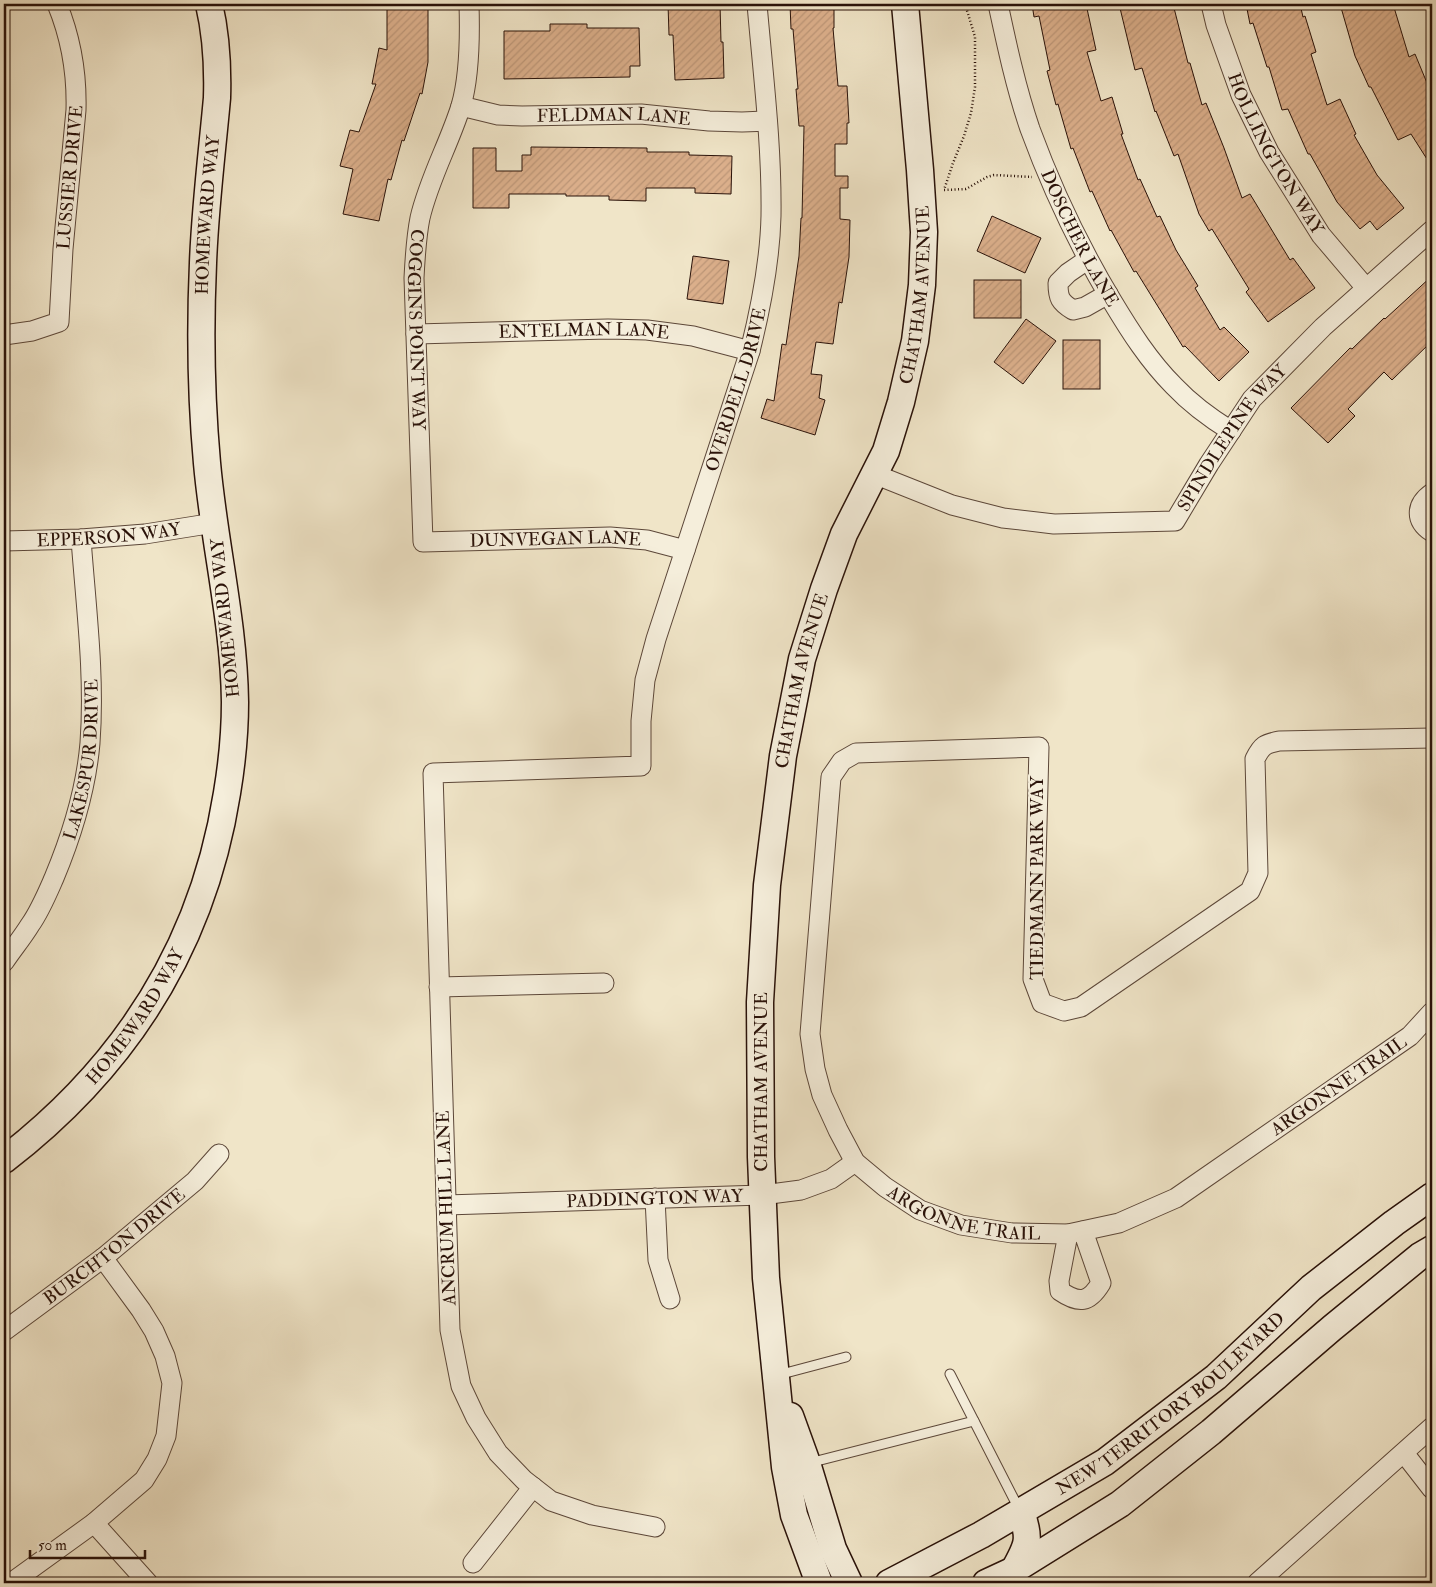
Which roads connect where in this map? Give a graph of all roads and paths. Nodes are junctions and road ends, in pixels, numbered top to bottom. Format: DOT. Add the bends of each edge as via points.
graph roads {
  1 [pos="57,4"];
  2 [pos="209,4"];
  3 [pos="469,4"];
  4 [pos="757,4"];
  5 [pos="905,4"];
  6 [pos="965,4"];
  7 [pos="998,4"];
  8 [pos="1212,4"];
  9 [pos="461,106"];
  10 [pos="767,121"];
  11 [pos="1034,182"];
  12 [pos="1432,230"];
  13 [pos="1087,260"];
  14 [pos="1366,288"];
  15 [pos="1108,294"];
  16 [pos="4,334"];
  17 [pos="416,334"];
  18 [pos="750,351"];
  19 [pos="1231,431"];
  20 [pos="874,474"];
  21 [pos="1432,493"];
  22 [pos="214,523"];
  23 [pos="1432,532"];
  24 [pos="81,539"];
  25 [pos="4,542"];
  26 [pos="423,542"];
  27 [pos="685,550"];
  28 [pos="1432,738"];
  29 [pos="842,762"];
  30 [pos="433,773"];
  31 [pos="4,962"];
  32 [pos="604,984"];
  33 [pos="439,986"];
  34 [pos="1432,1012"];
  35 [pos="219,1154"];
  36 [pos="4,1160"];
  37 [pos="856,1162"];
  38 [pos="762,1195"];
  39 [pos="1432,1196"];
  40 [pos="655,1198"];
  41 [pos="446,1204"];
  42 [pos="1432,1249"];
  43 [pos="103,1258"];
  44 [pos="670,1299"];
  45 [pos="4,1332"];
  46 [pos="846,1357"];
  47 [pos="950,1374"];
  48 [pos="776,1375"];
  49 [pos="974,1421"];
  50 [pos="1432,1427"];
  51 [pos="1404,1452"];
  52 [pos="806,1464"];
  53 [pos="532,1487"];
  54 [pos="1432,1489"];
  55 [pos="1021,1512"];
  56 [pos="94,1523"];
  57 [pos="655,1527"];
  58 [pos="473,1563"];
  59 [pos="1014,1570"];
  60 [pos="11,1583"];
  61 [pos="148,1583"];
  62 [pos="819,1583"];
  63 [pos="849,1583"];
  64 [pos="889,1583"];
  65 [pos="986,1583"];
  66 [pos="1257,1583"];
  1 -- 16 [label="street, LUSSIER DRIVE" via="73,55 76,92 60,322 32,331"];
  2 -- 22 [label="street, HOMEWARD WAY" via="218,75 201,328 207,464"];
  3 -- 9 [label="street, COGGINS POINT WAY" via="468,60"];
  4 -- 10 [label="street, OVERDELL DRIVE"];
  5 -- 20 [label="street, CHATHAM AVENUE" via="924,232 922,285 915,341 901,402 886,451"];
  6 -- 11 [label="path" via="975,37 975,87 971,113 944,190 966,189 994,175 1028,176"];
  7 -- 13 [label="street, DOSCHER LANE" via="1030,128"];
  8 -- 14 [label="street, HOLLINGTON WAY" via="1216,25 1241,95 1269,152 1321,235"];
  9 -- 10 [label="street, FELDMAN LANE" via="498,115 641,114 709,121"];
  9 -- 17 [label="street, COGGINS POINT WAY" via="420,217 414,278"];
  10 -- 18 [label="street, OVERDELL DRIVE" via="771,218 760,312"];
  12 -- 14 [label="street, SPINDLEPINE WAY"];
  13 -- 15 [label="street, DOSCHER LANE"];
  13 -- 15 [label="street" via="1058,283 1058,295 1073,310"];
  14 -- 19 [label="street, SPINDLEPINE WAY" via="1252,399"];
  15 -- 19 [label="street, DOSCHER LANE" via="1152,363 1203,413"];
  17 -- 18 [label="street, ENTELMAN LANE" via="647,330 693,336"];
  17 -- 26 [label="street, COGGINS POINT WAY"];
  18 -- 27 [label="street, OVERDELL DRIVE"];
  19 -- 20 [label="street, SPINDLEPINE WAY" via="1175,521 1054,524 1004,518 952,505"];
  20 -- 38 [label="street, CHATHAM AVENUE" via="844,534 824,589 802,659 783,756 767,885 760,1002"];
  21 -- 23 [label="street" via="1425,498 1419,513 1421,521"];
  22 -- 24 [label="street, EPPERSON WAY" via="145,534"];
  22 -- 36 [label="street, HOMEWARD WAY" via="231,637 235,700 224,815 211,869 182,945 140,1017 80,1092 54,1119"];
  24 -- 25 [label="street, EPPERSON WAY"];
  24 -- 31 [label="street, LAKESPUR DRIVE" via="91,707 90,745 84,781 66,850 31,924"];
  26 -- 27 [label="street, DUNVEGAN LANE" via="610,537 647,540"];
  27 -- 30 [label="street, OVERDELL DRIVE" via="645,680 641,766"];
  28 -- 29 [label="street, TIEDMANN PARK WAY" via="1279,741 1266,744 1255,759 1258,873 1250,891 1081,1007 1064,1011 1042,1003 1033,979 1039,747 856,753"];
  29 -- 37 [label="street, ARGONNE TRAIL" via="830,778 810,1034 822,1095"];
  30 -- 33 [label="street, ANCRUM HILL LANE"];
  32 -- 33 [label="street"];
  33 -- 41 [label="street, ANCRUM HILL LANE"];
  34 -- 37 [label="street, ARGONNE TRAIL" via="1410,1036 1176,1198 1119,1223 1075,1232 1012,1232 961,1225 920,1210 885,1187"];
  35 -- 43 [label="street, BURCHTON DRIVE" via="195,1181"];
  37 -- 38 [label="street, PADDINGTON WAY" via="831,1178 801,1190"];
  38 -- 40 [label="street, PADDINGTON WAY"];
  38 -- 48 [label="street, CHATHAM AVENUE"];
  39 -- 55 [label="street, NEW TERRITORY BOULEVARD" via="1310,1288 1216,1377 1105,1462"];
  40 -- 41 [label="street, PADDINGTON WAY"];
  40 -- 44 [label="street" via="658,1260"];
  41 -- 53 [label="street, ANCRUM HILL LANE" via="450,1330 461,1386 476,1418 498,1452"];
  42 -- 59 [label="street" via="1120,1504"];
  43 -- 45 [label="street, BURCHTON DRIVE"];
  43 -- 56 [label="street" via="154,1331 172,1383 166,1436 157,1459 144,1480"];
  46 -- 48 [label="lane"];
  47 -- 49 [label="lane"];
  48 -- 52 [label="street, CHATHAM AVENUE"];
  48 -- 62 [label="street, CHATHAM AVENUE" via="785,1467 794,1515"];
  49 -- 52 [label="lane"];
  49 -- 55 [label="lane"];
  50 -- 51 [label="street"];
  51 -- 54 [label="street"];
  51 -- 66 [label="street"];
  52 -- 63 [label="street, CHATHAM AVENUE" via="833,1549"];
  53 -- 57 [label="street, ANCRUM HILL LANE" via="552,1501 592,1515"];
  53 -- 58 [label="street"];
  55 -- 59 [label="street" via="1028,1538"];
  55 -- 64 [label="street, NEW TERRITORY BOULEVARD"];
  56 -- 60 [label="street"];
  56 -- 61 [label="street"];
  59 -- 65 [label="street"];
}
